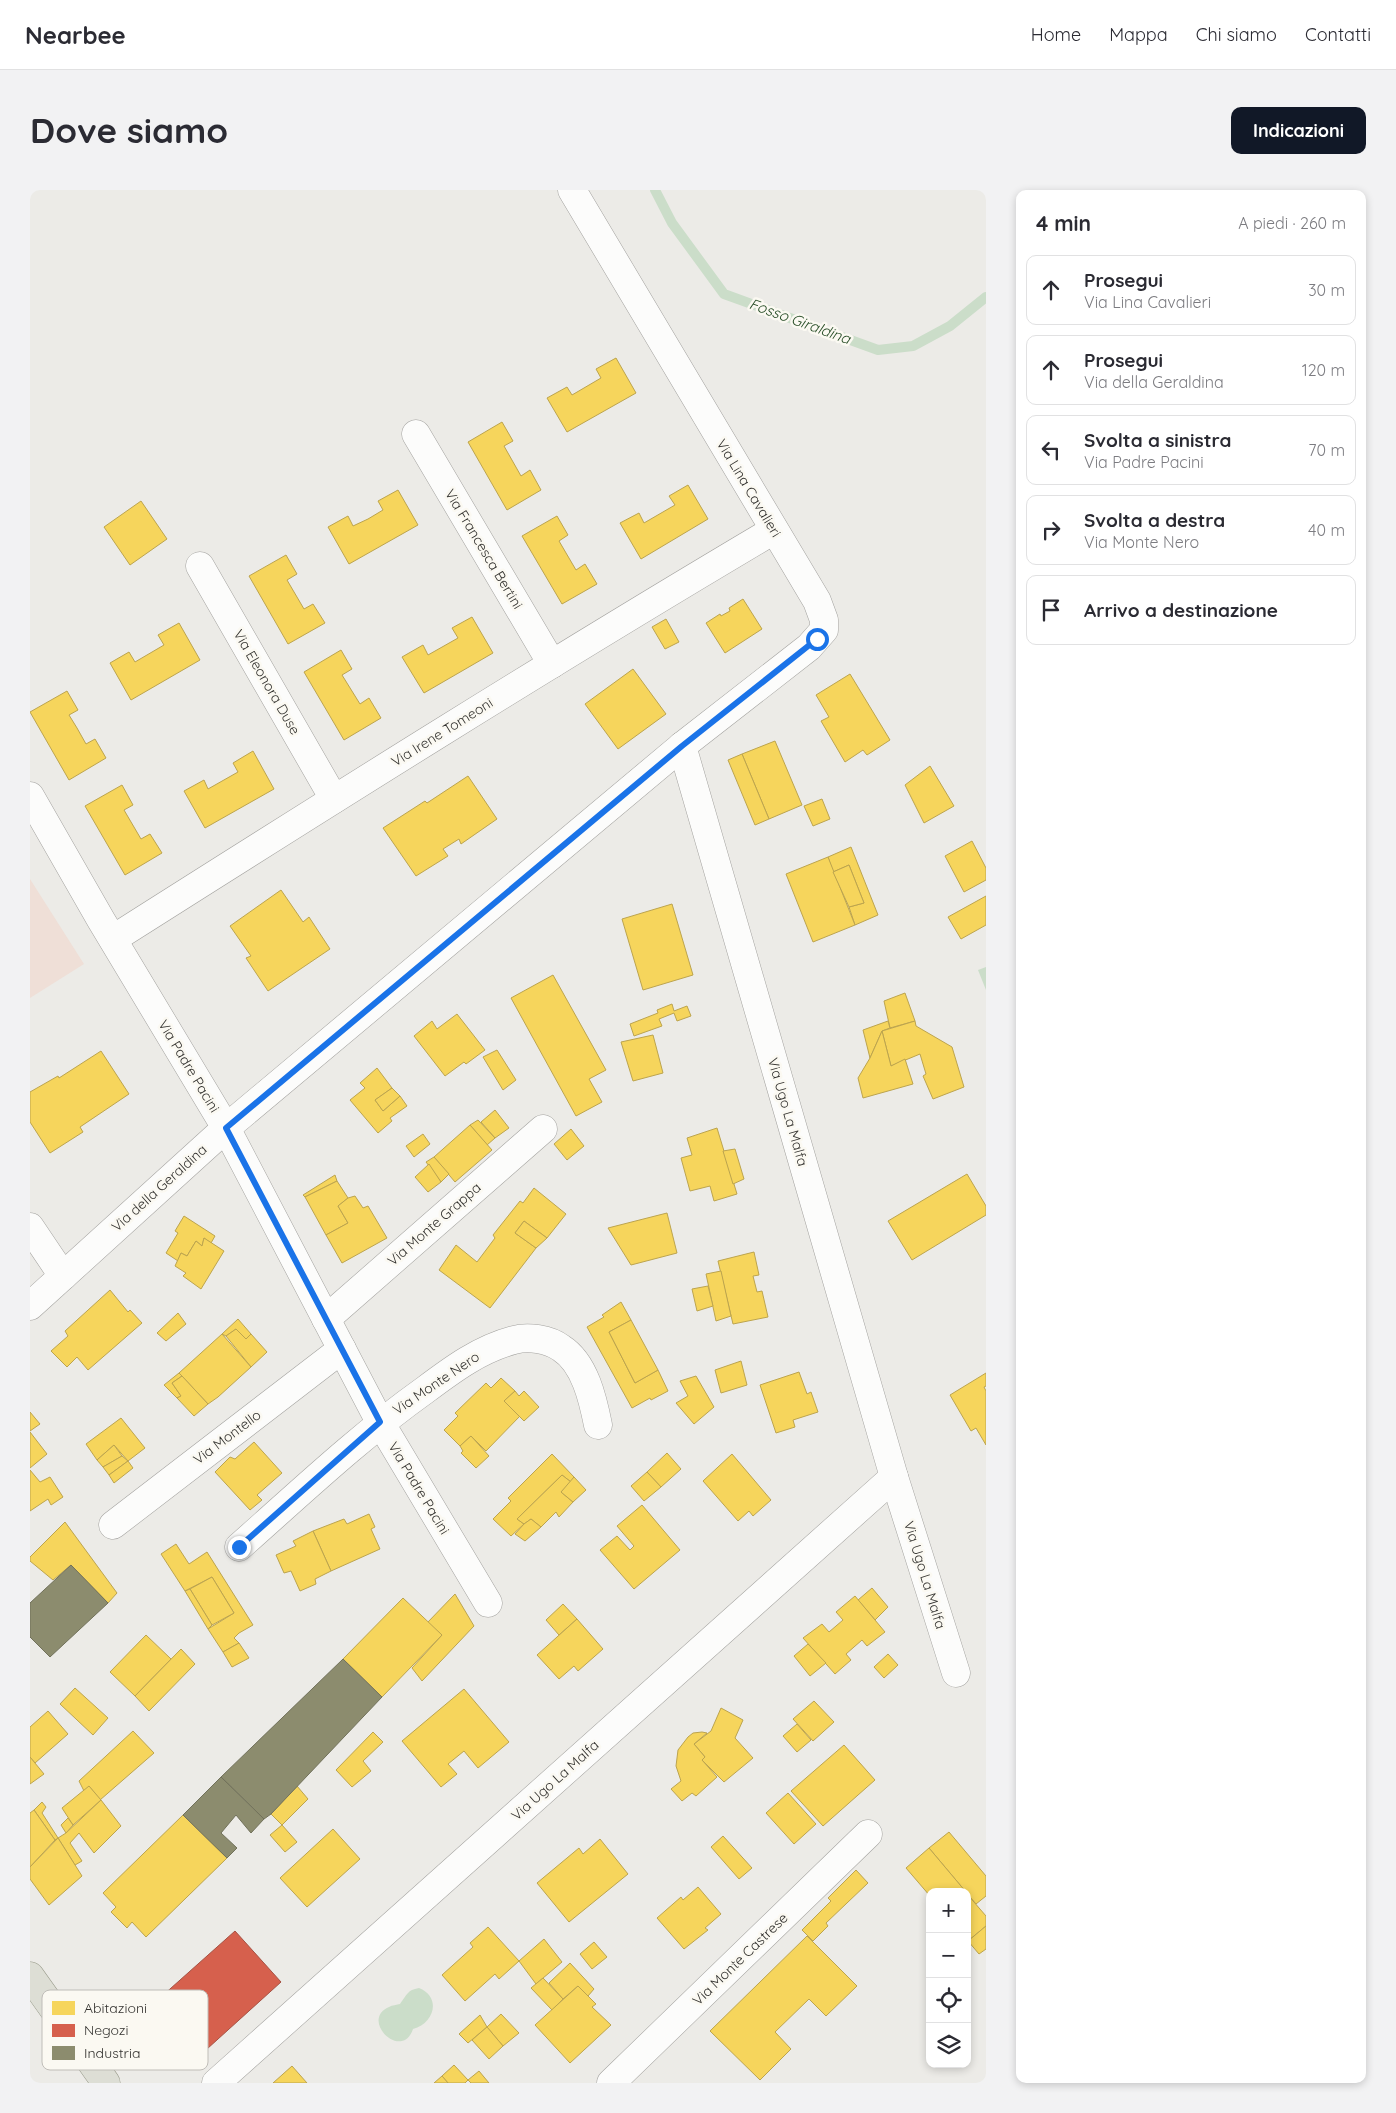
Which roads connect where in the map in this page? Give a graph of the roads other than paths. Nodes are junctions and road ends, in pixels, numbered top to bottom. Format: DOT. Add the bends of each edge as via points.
graph roads {
  1 [pos="572,190"];
  2 [pos="416,434"];
  3 [pos="774,530"];
  4 [pos="200,566"];
  5 [pos="552,664"];
  6 [pos="682,746"];
  7 [pos="334,798"];
  8 [pos="32,804"];
  9 [pos="113,939"];
  10 [pos="226,1128"];
  11 [pos="542,1129"];
  12 [pos="30,1227"];
  13 [pos="63,1276"];
  14 [pos="30,1306"];
  15 [pos="326,1319"];
  16 [pos="342,1349"];
  17 [pos="380,1422"];
  18 [pos="598,1425"];
  19 [pos="894,1477"];
  20 [pos="112,1525"];
  21 [pos="239,1547"];
  22 [pos="488,1603"];
  23 [pos="956,1673"];
  24 [pos="868,1834"];
  25 [pos="30,1976"];
  26 [pos="42,1993"];
  27 [pos="97,2070"];
  28 [pos="106,2083"];
  29 [pos="216,2083"];
  30 [pos="611,2083"];
  1 -- 3 [label="street, Via Lina Cavalieri"];
  2 -- 5 [label="street, Via Francesca Bertini"];
  3 -- 5 [label="street, Via Irene Tomeoni"];
  3 -- 6 [label="street, Via Lina Cavalieri" via="817,602 824,630 809,647"];
  4 -- 7 [label="street, Via Eleonora Duse"];
  5 -- 7 [label="street, Via Irene Tomeoni"];
  6 -- 10 [label="street, Via della Geraldina"];
  6 -- 19 [label="street, Via Ugo La Malfa"];
  7 -- 9 [label="street, Via Irene Tomeoni"];
  8 -- 9 [label="street, Via Padre Pacini"];
  9 -- 10 [label="street, Via Padre Pacini"];
  10 -- 13 [label="street, Via della Geraldina"];
  10 -- 15 [label="street, Via Padre Pacini"];
  11 -- 15 [label="street, Via Monte Grappa"];
  12 -- 13 [label="street"];
  13 -- 14 [label="street, Via della Geraldina"];
  15 -- 16 [label="street, Via Padre Pacini"];
  16 -- 17 [label="street, Via Padre Pacini"];
  16 -- 20 [label="street, Via Montello"];
  17 -- 18 [label="street, Via Monte Nero" via="461,1363 496,1346 531,1339 559,1346 572,1358 593,1400"];
  17 -- 21 [label="street, Via Monte Nero"];
  17 -- 22 [label="street, Via Padre Pacini"];
  19 -- 23 [label="street, Via Ugo La Malfa"];
  19 -- 29 [label="street, Via Ugo La Malfa"];
  24 -- 30 [label="street, Via Monte Castrese"];
  25 -- 26 [label="main road"];
  27 -- 28 [label="main road"];
}
